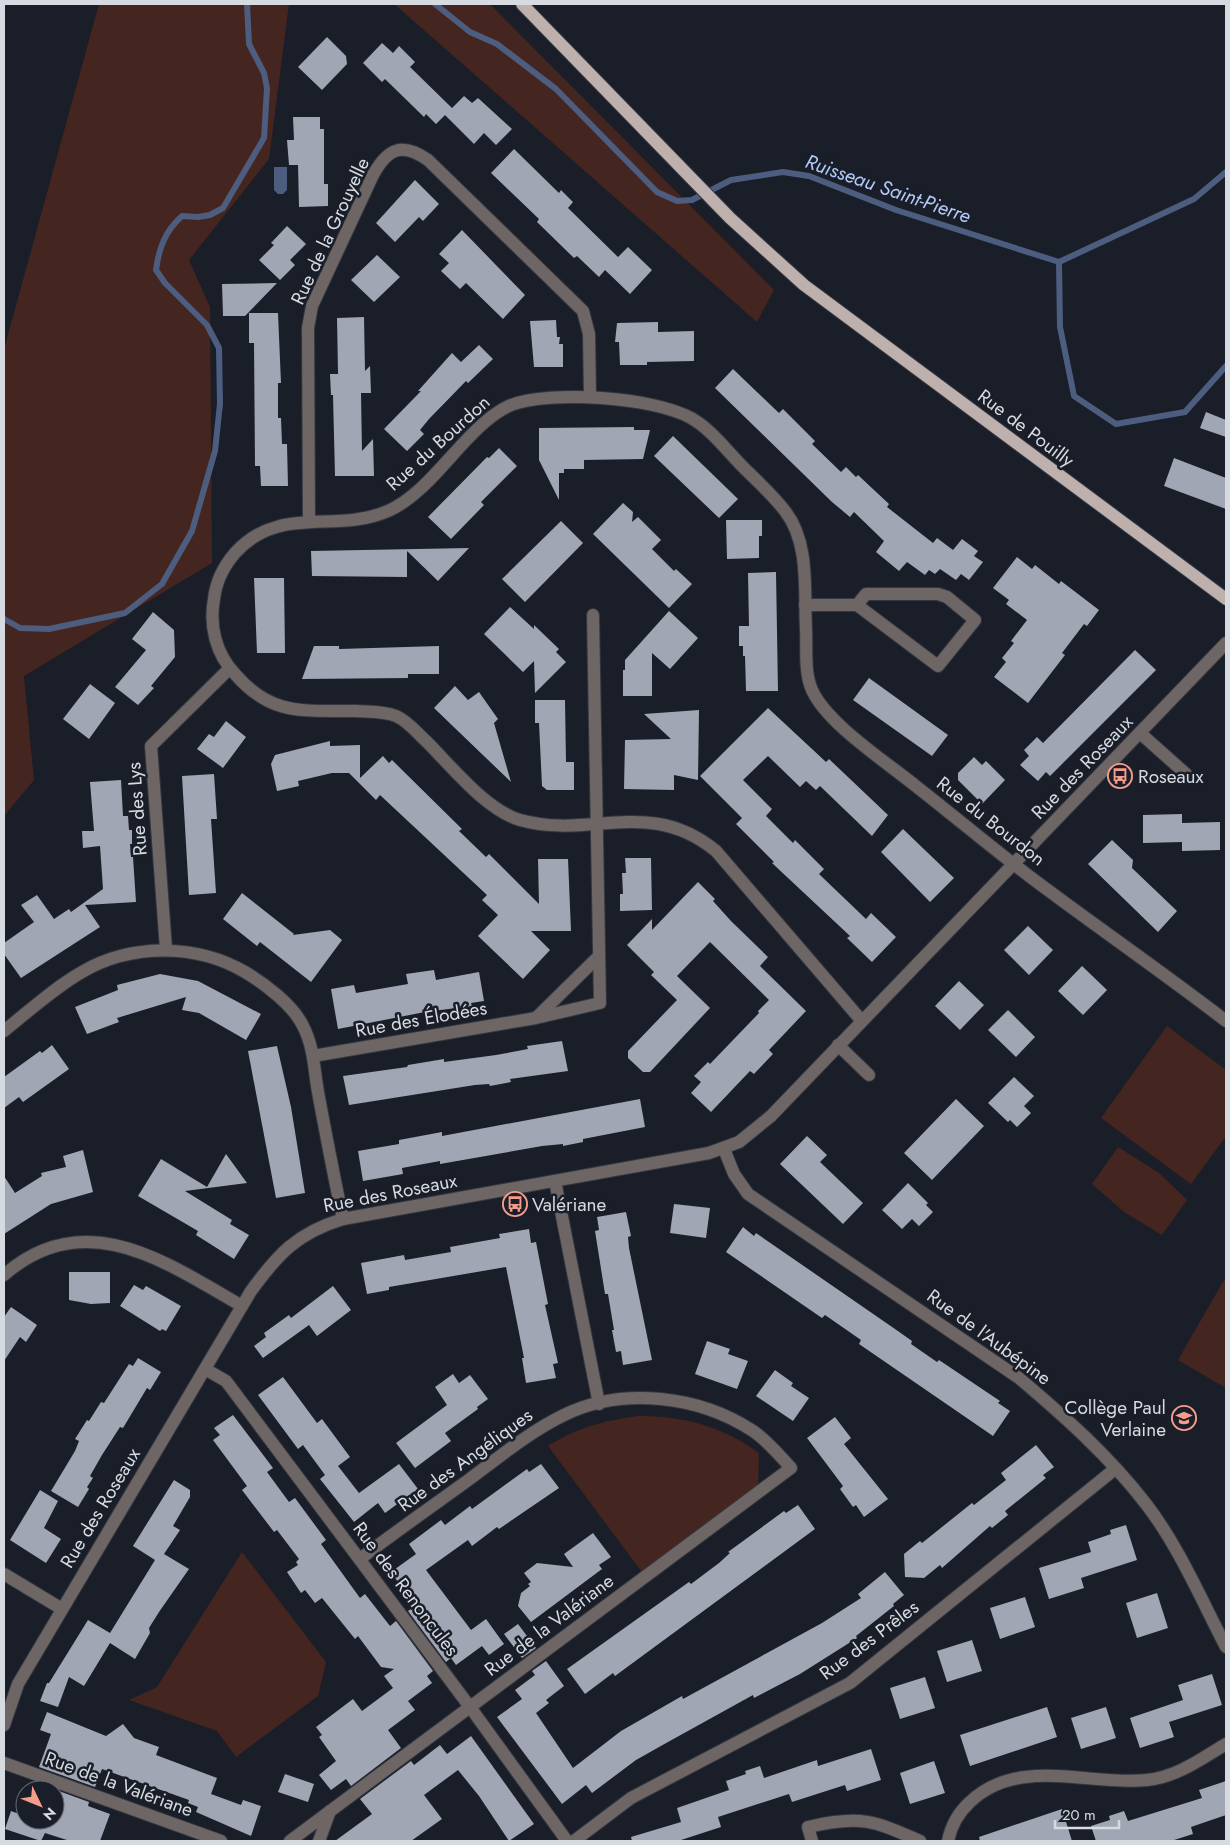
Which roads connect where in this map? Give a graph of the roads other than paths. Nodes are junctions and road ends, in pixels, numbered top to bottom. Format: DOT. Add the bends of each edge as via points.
graph roads {
  1 [pos="522,4"];
  2 [pos="590,397"];
  3 [pos="309,521"];
  4 [pos="1226,599"];
  5 [pos="857,604"];
  6 [pos="805,605"];
  7 [pos="593,615"];
  8 [pos="1226,643"];
  9 [pos="229,669"];
  10 [pos="1140,733"];
  11 [pos="1186,774"];
  12 [pos="597,823"];
  13 [pos="1014,865"];
  14 [pos="166,949"];
  15 [pos="599,956"];
  16 [pos="536,1018"];
  17 [pos="862,1020"];
  18 [pos="1226,1021"];
  19 [pos="4,1031"];
  20 [pos="838,1045"];
  21 [pos="313,1056"];
  22 [pos="869,1075"];
  23 [pos="724,1149"];
  24 [pos="555,1181"];
  25 [pos="343,1219"];
  26 [pos="4,1275"];
  27 [pos="242,1306"];
  28 [pos="205,1368"];
  29 [pos="599,1404"];
  30 [pos="791,1468"];
  31 [pos="1115,1469"];
  32 [pos="360,1559"];
  33 [pos="4,1574"];
  34 [pos="62,1609"];
  35 [pos="1226,1647"];
  36 [pos="470,1707"];
  37 [pos="4,1725"];
  38 [pos="1226,1744"];
  39 [pos="4,1763"];
  40 [pos="330,1811"];
  41 [pos="221,1841"];
  42 [pos="290,1841"];
  43 [pos="319,1841"];
  44 [pos="567,1841"];
  45 [pos="574,1841"];
  46 [pos="812,1841"];
  47 [pos="920,1841"];
  48 [pos="948,1841"];
  1 -- 4 [label="main road, Rue de Pouilly" via="730,218 804,284"];
  2 -- 3 [label="street, Rue du Bourdon" via="533,400 508,406 486,420 413,494 391,510 365,518"];
  2 -- 3 [label="street, Rue de la Grouyelle" via="589,334 584,311 428,160 411,150 396,151 387,155 373,175 312,306 308,328"];
  2 -- 6 [label="street, Rue du Bourdon" via="656,404 700,424 778,502 792,522 803,557"];
  3 -- 9 [label="street, Rue du Bourdon" via="265,530 251,538 222,569 214,596 213,626 217,646"];
  5 -- 5 [label="street" via="938,666 975,620 947,597 938,594 866,594"];
  5 -- 6 [label="street"];
  6 -- 13 [label="street, Rue du Bourdon" via="807,668 819,702 848,732"];
  7 -- 12 [label="street"];
  8 -- 10 [label="street, Rue des Roseaux"];
  9 -- 12 [label="street, Rue du Bourdon" via="252,693 273,705 303,710 382,712 402,718 505,815 539,824"];
  9 -- 14 [label="street, Rue des Lys" via="151,746"];
  10 -- 11 [label="street"];
  10 -- 13 [label="street, Rue des Roseaux"];
  12 -- 15 [label="street, Rue des Élodées"];
  12 -- 17 [label="street, Rue du Bourdon" via="655,822 672,826 707,844"];
  13 -- 17 [label="street, Rue des Roseaux"];
  13 -- 18 [label="street, Rue du Bourdon"];
  14 -- 19 [label="street" via="112,959 84,971"];
  14 -- 21 [label="street" via="216,959 262,982 303,1025"];
  15 -- 16 [label="street"];
  15 -- 16 [label="street, Rue des Élodées" via="600,1004"];
  16 -- 21 [label="street, Rue des Élodées"];
  17 -- 20 [label="street, Rue des Roseaux"];
  20 -- 22 [label="street"];
  20 -- 23 [label="street, Rue des Roseaux" via="771,1116 739,1142"];
  21 -- 25 [label="street"];
  23 -- 24 [label="street, Rue des Roseaux"];
  23 -- 31 [label="street, Rue de l'Aubépine" via="734,1174 748,1194 1020,1378"];
  24 -- 25 [label="street, Rue des Roseaux"];
  24 -- 29 [label="street"];
  25 -- 27 [label="street, Rue des Roseaux" via="321,1226 284,1249"];
  26 -- 27 [label="street" via="29,1256 53,1248 82,1241 111,1244 146,1253 168,1263"];
  27 -- 28 [label="street, Rue des Roseaux"];
  28 -- 32 [label="street, Rue des Renoncules" via="226,1381"];
  28 -- 34 [label="street, Rue des Roseaux"];
  29 -- 30 [label="street, Rue des Angéliques" via="645,1398 707,1408 753,1432"];
  29 -- 32 [label="street, Rue des Angéliques" via="566,1414 533,1433"];
  30 -- 36 [label="street, Rue de la Valériane"];
  31 -- 35 [label="street, Rue de l'Aubépine" via="1147,1504"];
  31 -- 45 [label="street, Rue des Prêles" via="850,1683 631,1798"];
  32 -- 36 [label="street, Rue des Renoncules"];
  33 -- 34 [label="street"];
  34 -- 37 [label="street, Rue des Roseaux" via="18,1684"];
  36 -- 40 [label="street, Rue de la Valériane"];
  36 -- 44 [label="street, Rue des Renoncules"];
  38 -- 48 [label="street" via="1175,1774 1147,1780 1037,1776 1008,1780 985,1789 965,1807"];
  39 -- 41 [label="street, Rue de la Valériane"];
  40 -- 42 [label="street, Rue de la Valériane"];
  40 -- 43 [label="street"];
  46 -- 47 [label="street" via="808,1827 840,1820 887,1826"];
}
